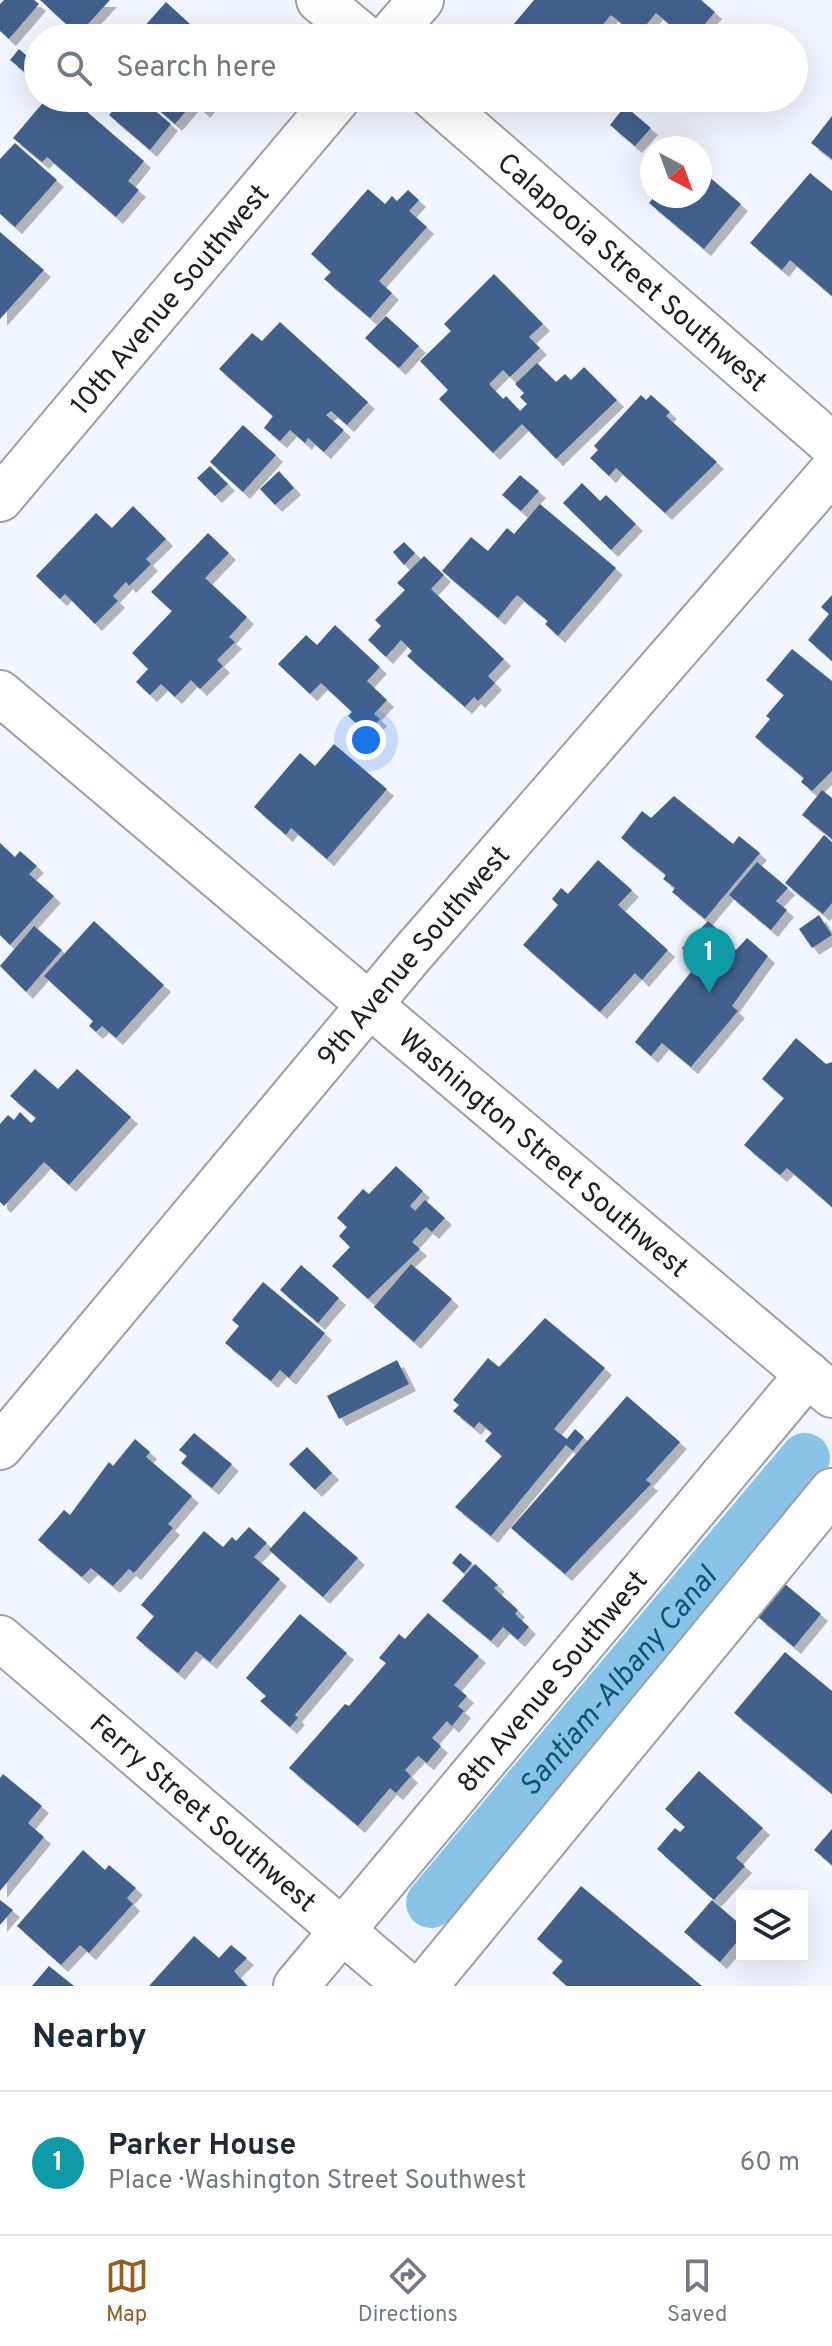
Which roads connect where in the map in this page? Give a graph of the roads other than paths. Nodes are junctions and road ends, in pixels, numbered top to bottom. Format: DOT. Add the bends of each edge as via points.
graph roads {
  1 [pos="319,0"];
  2 [pos="421,0"];
  3 [pos="348,24"];
  4 [pos="400,24"];
  5 [pos="326,112"];
  6 [pos="450,112"];
  7 [pos="832,445"];
  8 [pos="832,471"];
  9 [pos="0,499"];
  10 [pos="0,693"];
  11 [pos="370,1004"];
  12 [pos="820,1384"];
  13 [pos="0,1447"];
  14 [pos="832,1491"];
  15 [pos="0,1638"];
  16 [pos="342,1931"];
  17 [pos="296,1986"];
  18 [pos="407,1986"];
  19 [pos="425,1986"];
  1 -- 3 [label="street"];
  2 -- 4 [label="street"];
  5 -- 9 [label="street, 10th Avenue Southwest"];
  6 -- 7 [label="street, Calapooia Street Southwest"];
  8 -- 11 [label="street, 9th Avenue Southwest"];
  10 -- 11 [label="street, Washington Street Southwest"];
  11 -- 12 [label="street, Washington Street Southwest"];
  11 -- 13 [label="street, 9th Avenue Southwest"];
  12 -- 16 [label="street, 8th Avenue Southwest"];
  14 -- 19 [label="street"];
  15 -- 16 [label="street, Ferry Street Southwest"];
  16 -- 17 [label="street, 8th Avenue Southwest"];
  16 -- 18 [label="street, Ferry Street Southwest"];
}
